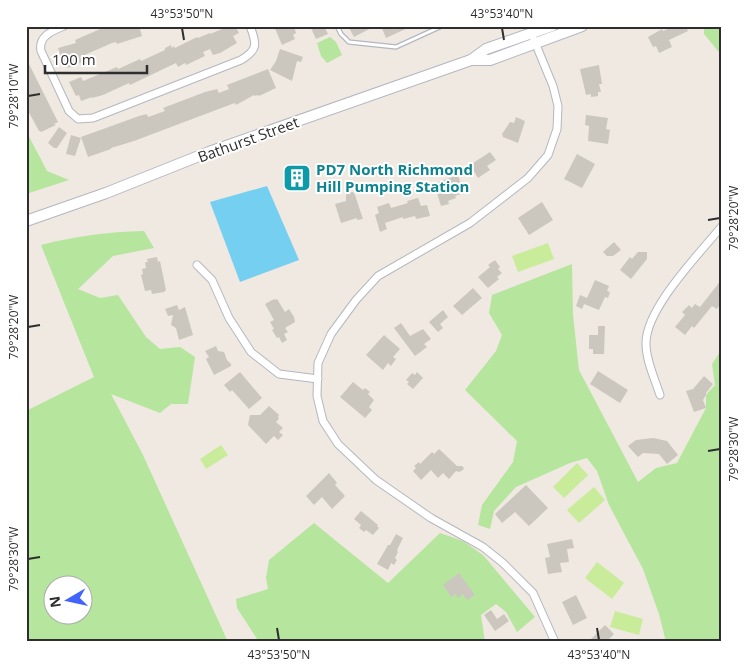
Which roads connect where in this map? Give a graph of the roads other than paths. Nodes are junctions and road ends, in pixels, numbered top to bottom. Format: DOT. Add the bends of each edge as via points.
graph roads {
  1 [pos="64,26"];
  2 [pos="250,26"];
  3 [pos="337,26"];
  4 [pos="442,26"];
  5 [pos="552,26"];
  6 [pos="582,26"];
  7 [pos="531,33"];
  8 [pos="536,44"];
  9 [pos="471,60"];
  10 [pos="26,222"];
  11 [pos="722,227"];
  12 [pos="197,265"];
  13 [pos="318,379"];
  14 [pos="660,395"];
  15 [pos="555,642"];
  1 -- 2 [label="street" via="42,40 40,51 69,111 78,119 85,119 241,60 255,47"];
  3 -- 4 [label="lane" via="349,42 396,47"];
  5 -- 7 [label="main road, Bathurst Street"];
  6 -- 8 [label="main road, Bathurst Street"];
  7 -- 8 [label="street"];
  7 -- 9 [label="main road, Bathurst Street" via="486,49"];
  8 -- 9 [label="main road, Bathurst Street" via="490,60"];
  8 -- 13 [label="street" via="558,106 557,129 548,155 528,178 470,223 378,276 331,334 318,363"];
  9 -- 10 [label="main road, Bathurst Street" via="209,152"];
  11 -- 14 [label="street" via="667,293 651,322 645,343"];
  12 -- 13 [label="street" via="212,280 229,318 252,352 279,374"];
  13 -- 15 [label="street" via="323,421 338,444 376,480 504,563 533,593"];
}
